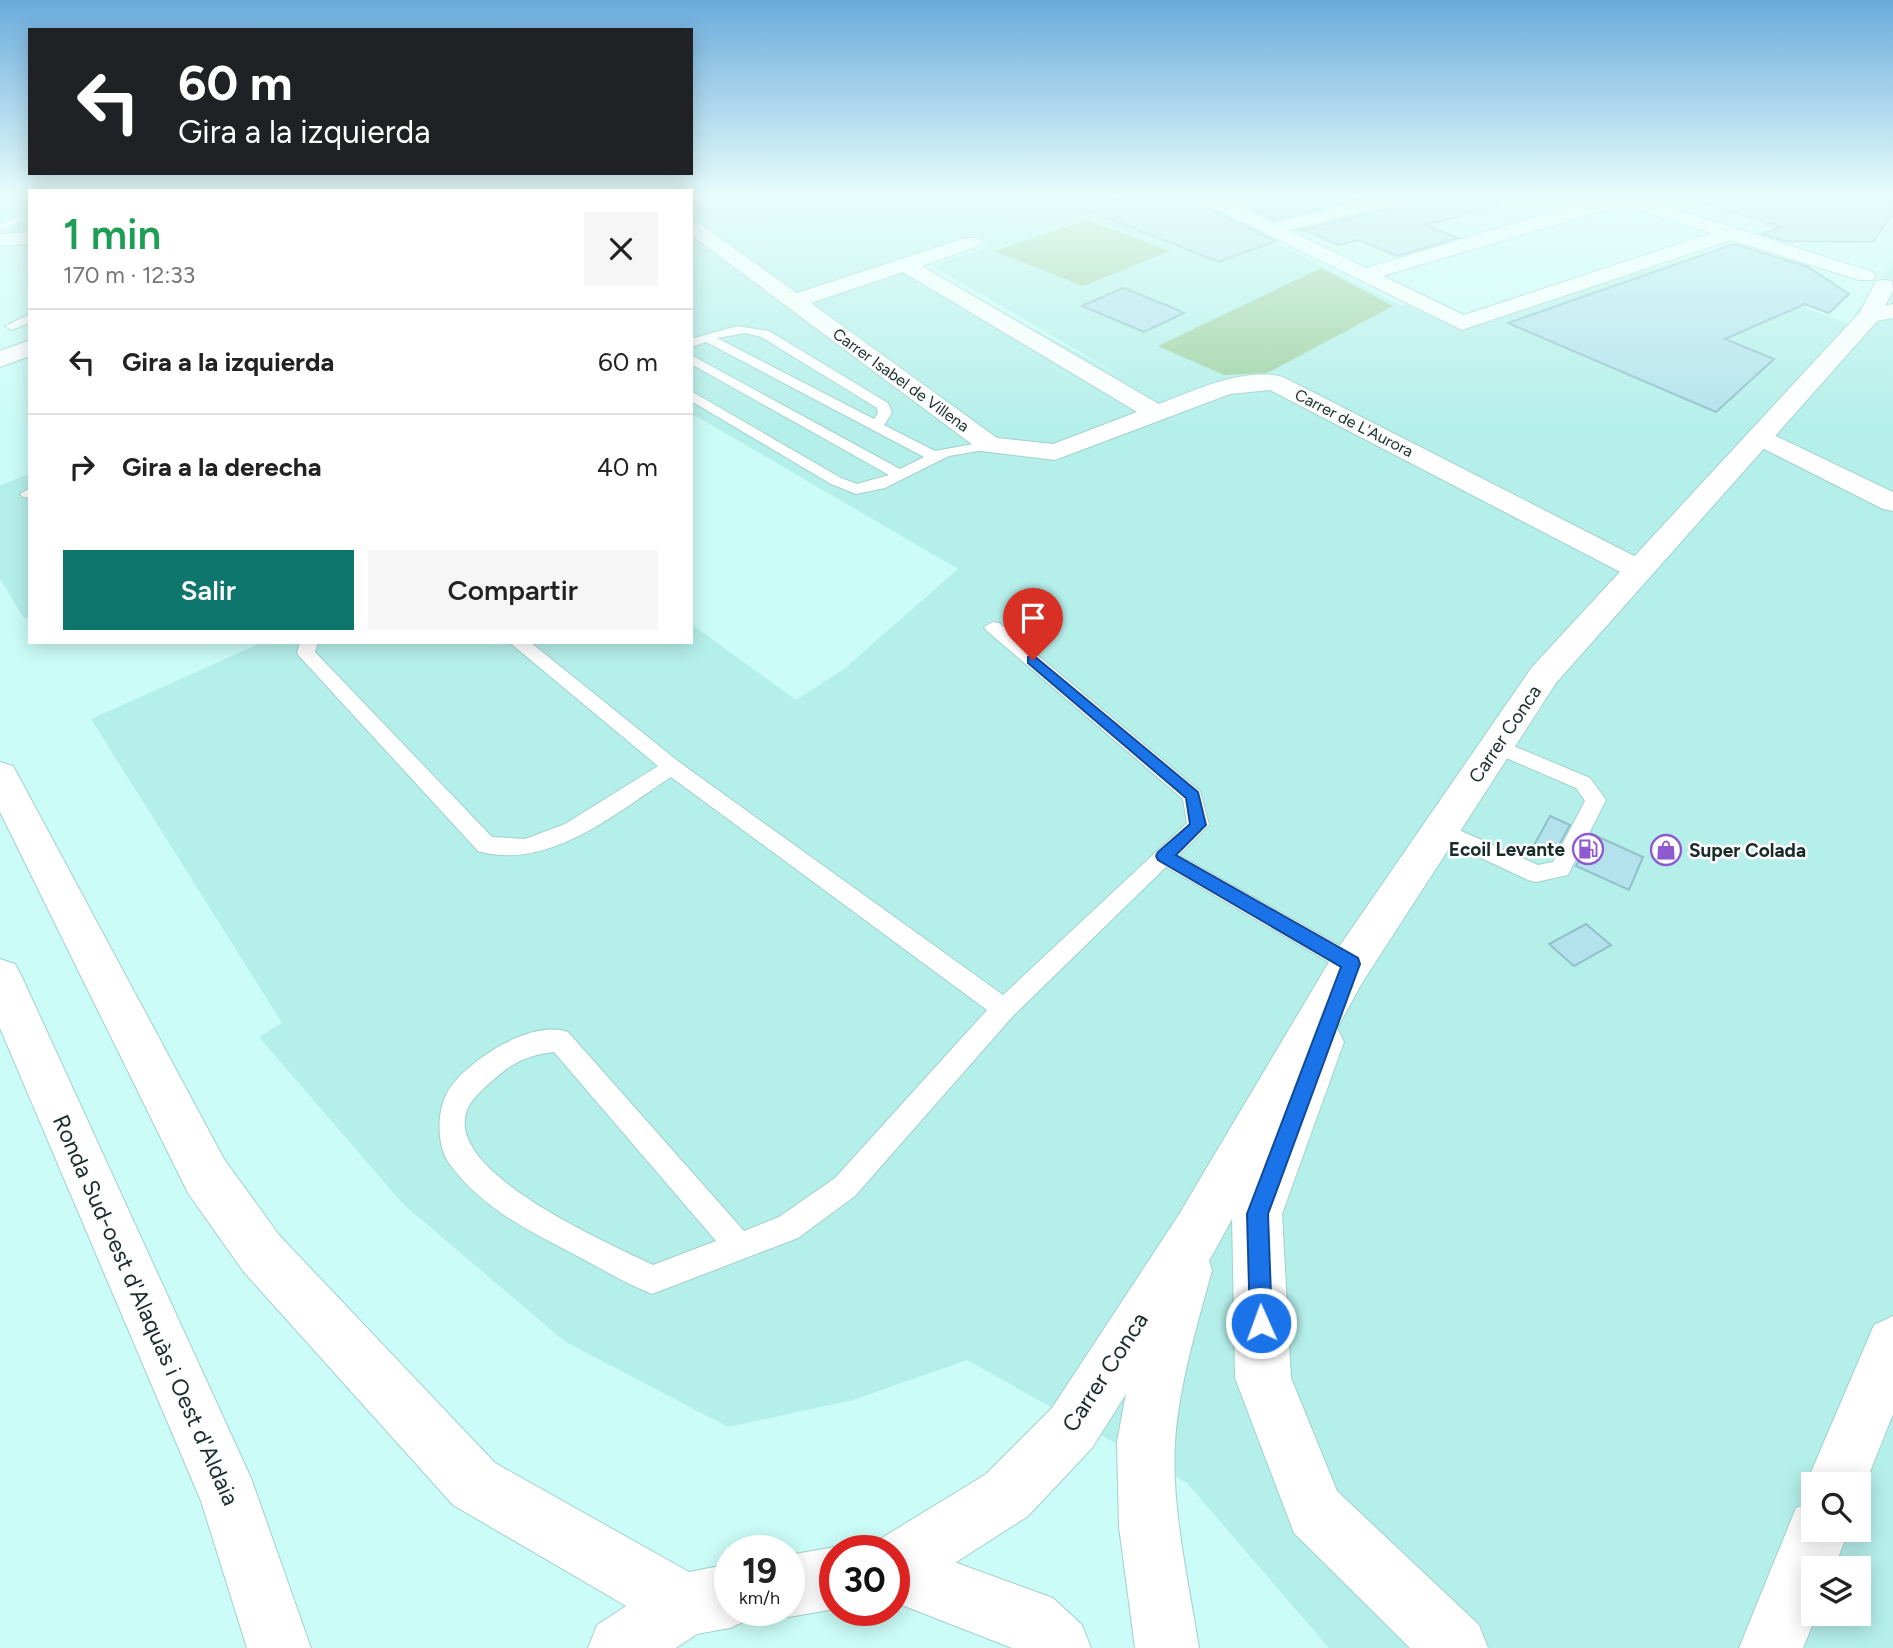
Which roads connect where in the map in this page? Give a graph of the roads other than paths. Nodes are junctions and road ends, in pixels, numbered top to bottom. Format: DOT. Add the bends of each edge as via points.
graph roads {
  1 [pos="754,273"];
  2 [pos="882,273"];
  3 [pos="919,273"];
  4 [pos="1360,273"];
  5 [pos="1371,273"];
  6 [pos="1612,273"];
  7 [pos="1841,273"];
  8 [pos="1842,273"];
  9 [pos="1364,275"];
  10 [pos="1879,286"];
  11 [pos="793,302"];
  12 [pos="28,319"];
  13 [pos="11,326"];
  14 [pos="707,338"];
  15 [pos="693,342"];
  16 [pos="28,348"];
  17 [pos="0,360"];
  18 [pos="693,360"];
  19 [pos="693,396"];
  20 [pos="1157,413"];
  21 [pos="877,425"];
  22 [pos="1761,438"];
  23 [pos="990,445"];
  24 [pos="1055,452"];
  25 [pos="935,457"];
  26 [pos="899,475"];
  27 [pos="1893,503"];
  28 [pos="1639,570"];
  29 [pos="993,626"];
  30 [pos="308,644"];
  31 [pos="520,644"];
  32 [pos="1497,746"];
  33 [pos="672,767"];
  34 [pos="0,775"];
  35 [pos="1441,830"];
  36 [pos="1164,856"];
  37 [pos="1349,967"];
  38 [pos="0,977"];
  39 [pos="1004,1009"];
  40 [pos="1196,1234"];
  41 [pos="740,1247"];
  42 [pos="1893,1344"];
  43 [pos="1841,1472"];
  44 [pos="1813,1542"];
  45 [pos="910,1559"];
  46 [pos="910,1575"];
  47 [pos="707,1600"];
  48 [pos="279,1648"];
  49 [pos="620,1648"];
  50 [pos="1059,1648"];
  51 [pos="1167,1648"];
  52 [pos="1456,1648"];
  53 [pos="1771,1648"];
  1 -- 11 [label="street, Carrer Isabel de Villena"];
  2 -- 11 [label="street"];
  3 -- 20 [label="street"];
  4 -- 9 [label="street"];
  5 -- 9 [label="street"];
  6 -- 9 [label="street" via="1462,323"];
  7 -- 10 [label="street"];
  8 -- 10 [label="street"];
  10 -- 22 [label="street, Carrer Conca"];
  11 -- 23 [label="street, Carrer Isabel de Villena"];
  12 -- 13 [label="lane"];
  14 -- 15 [label="lane"];
  14 -- 21 [label="lane"];
  14 -- 21 [label="lane" via="751,328 765,334 883,406 885,413"];
  16 -- 17 [label="street"];
  18 -- 26 [label="lane"];
  19 -- 26 [label="lane" via="856,489 885,484"];
  20 -- 24 [label="street, Carrer de L'Aurora"];
  20 -- 28 [label="street, Carrer de L'Aurora" via="1226,387 1274,382"];
  21 -- 25 [label="lane"];
  22 -- 27 [label="street"];
  22 -- 28 [label="street, Carrer Conca"];
  23 -- 24 [label="street, Carrer Isabel de Villena"];
  23 -- 25 [label="lane"];
  25 -- 26 [label="lane"];
  28 -- 32 [label="street, Carrer Conca" via="1544,675"];
  29 -- 36 [label="lane" via="1193,796 1198,825"];
  30 -- 33 [label="lane" via="306,653 486,845 526,847 572,830"];
  31 -- 33 [label="lane"];
  32 -- 35 [label="street, Carrer Conca"];
  32 -- 35 [label="lane" via="1583,783 1596,800 1560,869 1536,874"];
  33 -- 39 [label="lane"];
  34 -- 47 [label="street" via="206,1176 261,1253 474,1484"];
  35 -- 37 [label="street, Carrer Conca"];
  36 -- 37 [label="lane"];
  36 -- 39 [label="lane"];
  37 -- 40 [label="street, Carrer Conca"];
  37 -- 52 [label="street" via="1257,1214 1263,1378 1315,1512"];
  38 -- 48 [label="street, Ronda Sud-oest d'Alaquàs i Oest d'Aldaia" via="230,1499"];
  39 -- 41 [label="lane" via="845,1187 788,1228"];
  40 -- 45 [label="street, Carrer Conca" via="1072,1428 1007,1495"];
  40 -- 51 [label="street, Carrer Conca" via="1162,1352 1146,1442 1149,1527"];
  41 -- 41 [label="lane" via="559,1040 535,1043 499,1058 460,1094 451,1124 459,1156 511,1206 652,1280"];
  42 -- 43 [label="street"];
  44 -- 53 [label="street"];
  46 -- 50 [label="street" via="1030,1621"];
  47 -- 49 [label="street"];
}
